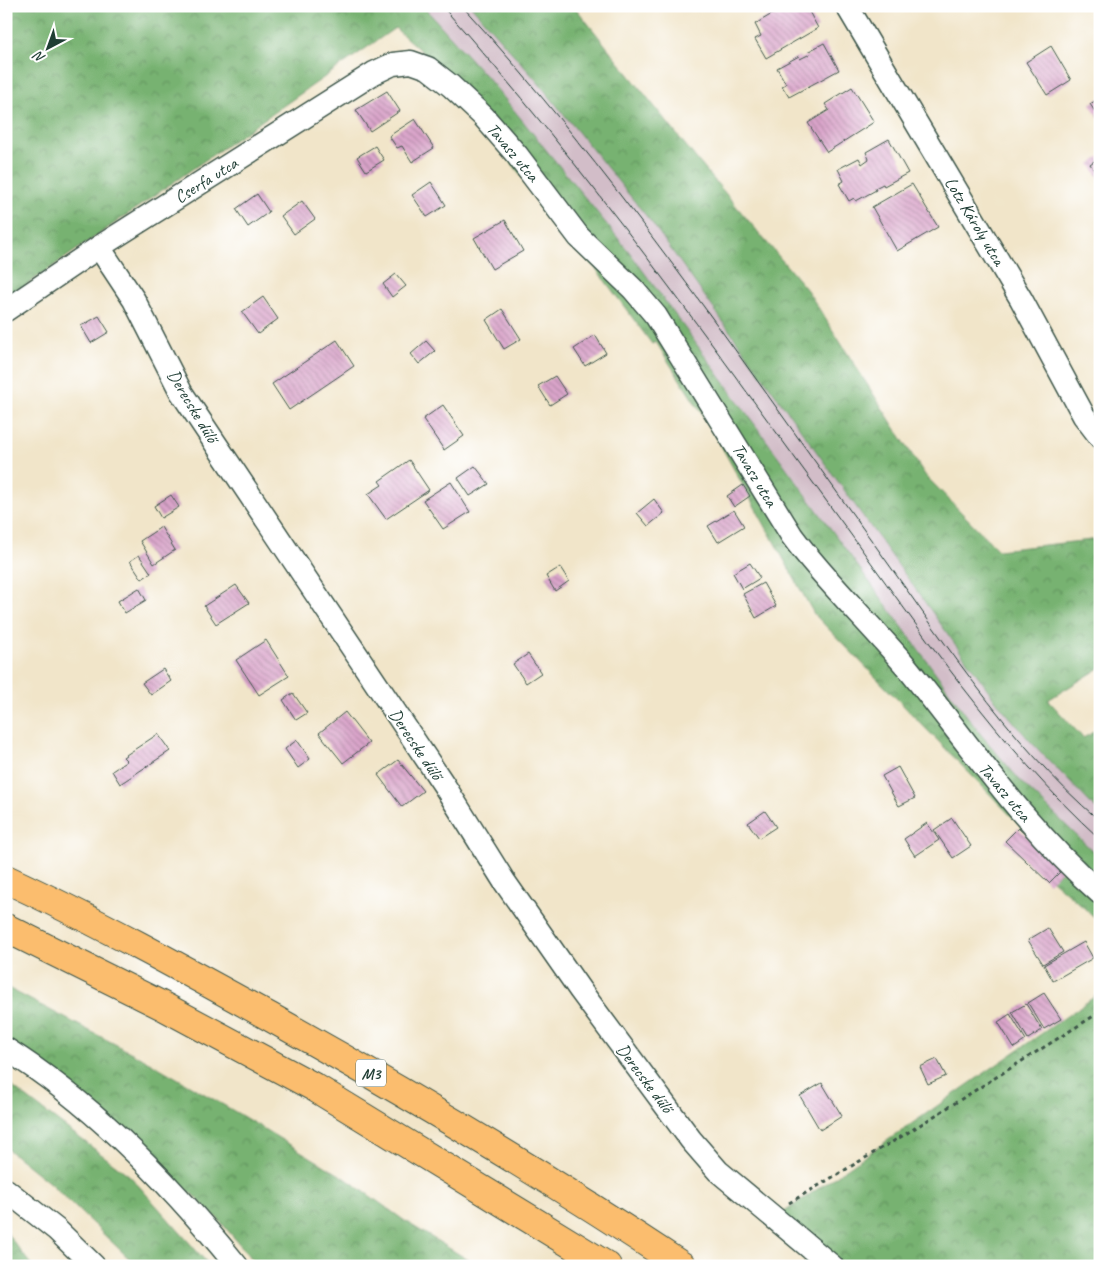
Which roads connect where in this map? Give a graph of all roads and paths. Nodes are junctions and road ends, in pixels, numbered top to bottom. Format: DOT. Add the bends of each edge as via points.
graph roads {
  1 [pos="847,6"];
  2 [pos="410,62"];
  3 [pos="100,247"];
  4 [pos="6,310"];
  5 [pos="1100,437"];
  6 [pos="6,879"];
  7 [pos="1100,893"];
  8 [pos="6,928"];
  9 [pos="1100,1012"];
  10 [pos="6,1049"];
  11 [pos="6,1190"];
  12 [pos="769,1214"];
  13 [pos="94,1266"];
  14 [pos="237,1266"];
  15 [pos="607,1266"];
  16 [pos="682,1266"];
  17 [pos="832,1266"];
  1 -- 5 [label="street, Lotz Károly utca" via="1021,299 1084,416"];
  2 -- 3 [label="street, Cserfa utca" via="393,64 374,73"];
  2 -- 7 [label="street, Tavasz utca" via="428,68 483,116 579,237 656,316 812,563 903,663 1028,821"];
  3 -- 4 [label="street, Cserfa utca"];
  3 -- 12 [label="street, Derecske dűlő" via="134,300 181,392 509,889 692,1140 718,1171"];
  6 -- 16 [label="highway, M3" via="213,985 374,1075 489,1142"];
  8 -- 15 [label="highway, M3" via="161,1005 314,1087"];
  9 -- 12 [label="path" via="904,1135"];
  10 -- 14 [label="street" via="99,1119 141,1158"];
  11 -- 13 [label="street" via="57,1230"];
  12 -- 17 [label="street, Derecske dűlő"];
}
